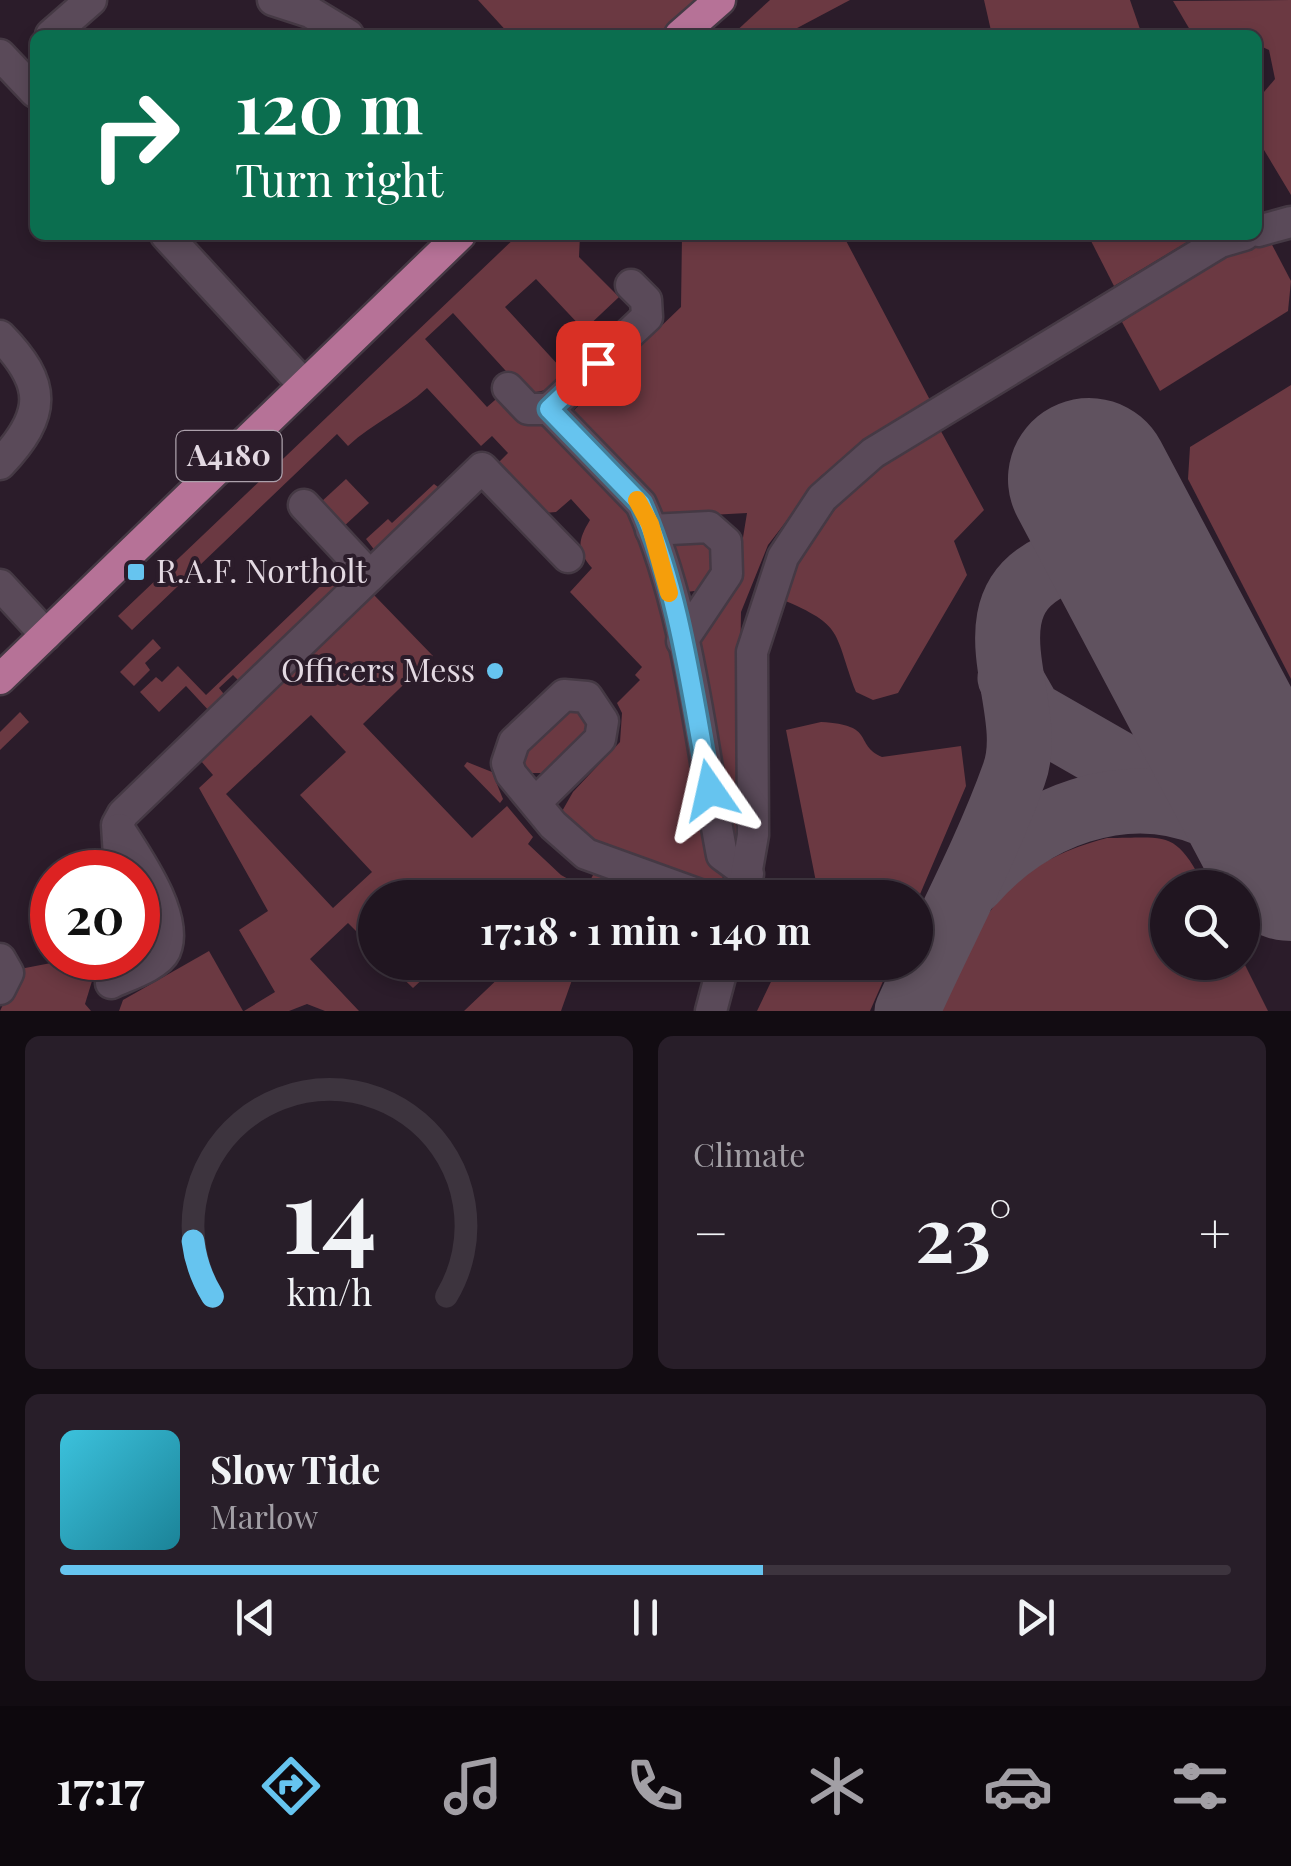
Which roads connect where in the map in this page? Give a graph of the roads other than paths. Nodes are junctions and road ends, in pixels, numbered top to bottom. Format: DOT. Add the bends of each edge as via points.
graph roads {
  1 [pos="92,0"];
  2 [pos="273,0"];
  3 [pos="720,0"];
  4 [pos="56,30"];
  5 [pos="340,30"];
  6 [pos="686,30"];
  7 [pos="16,57"];
  8 [pos="30,83"];
  9 [pos="1291,222"];
  10 [pos="1262,230"];
  11 [pos="171,240"];
  12 [pos="455,240"];
  13 [pos="1227,240"];
  14 [pos="631,285"];
  15 [pos="0,336"];
  16 [pos="302,384"];
  17 [pos="508,388"];
  18 [pos="549,409"];
  19 [pos="0,464"];
  20 [pos="304,505"];
  21 [pos="651,530"];
  22 [pos="568,557"];
  23 [pos="370,576"];
  24 [pos="0,584"];
  25 [pos="46,635"];
  26 [pos="682,641"];
  27 [pos="0,679"];
  28 [pos="535,803"];
  29 [pos="117,825"];
  30 [pos="119,850"];
  31 [pos="658,880"];
  32 [pos="741,880"];
  33 [pos="746,880"];
  34 [pos="0,959"];
  35 [pos="719,980"];
  36 [pos="109,984"];
  37 [pos="0,989"];
  38 [pos="711,1011"];
  1 -- 4 [label="street"];
  2 -- 5 [label="street"];
  3 -- 6 [label="main road"];
  7 -- 8 [label="street"];
  9 -- 10 [label="street"];
  11 -- 16 [label="street"];
  12 -- 16 [label="main road, A4180"];
  13 -- 33 [label="street" via="873,453 822,498 783,557 752,652 753,835"];
  14 -- 18 [label="street" via="646,300 647,317"];
  15 -- 19 [label="street" via="31,371 35,400 21,442"];
  16 -- 25 [label="main road, A4180"];
  17 -- 18 [label="street" via="528,409"];
  18 -- 21 [label="street" via="641,504"];
  20 -- 23 [label="street"];
  21 -- 26 [label="street"];
  21 -- 26 [label="street" via="709,527 730,556 720,588"];
  22 -- 23 [label="street" via="482,468"];
  23 -- 29 [label="street" via="133,802"];
  24 -- 25 [label="street"];
  25 -- 27 [label="main road, A4180"];
  26 -- 32 [label="street" via="722,855"];
  28 -- 31 [label="street" via="586,854"];
  29 -- 30 [label="street"];
  29 -- 36 [label="street" via="157,890 166,943 158,959"];
  34 -- 37 [label="street" via="8,973"];
  35 -- 38 [label="street"];
}
